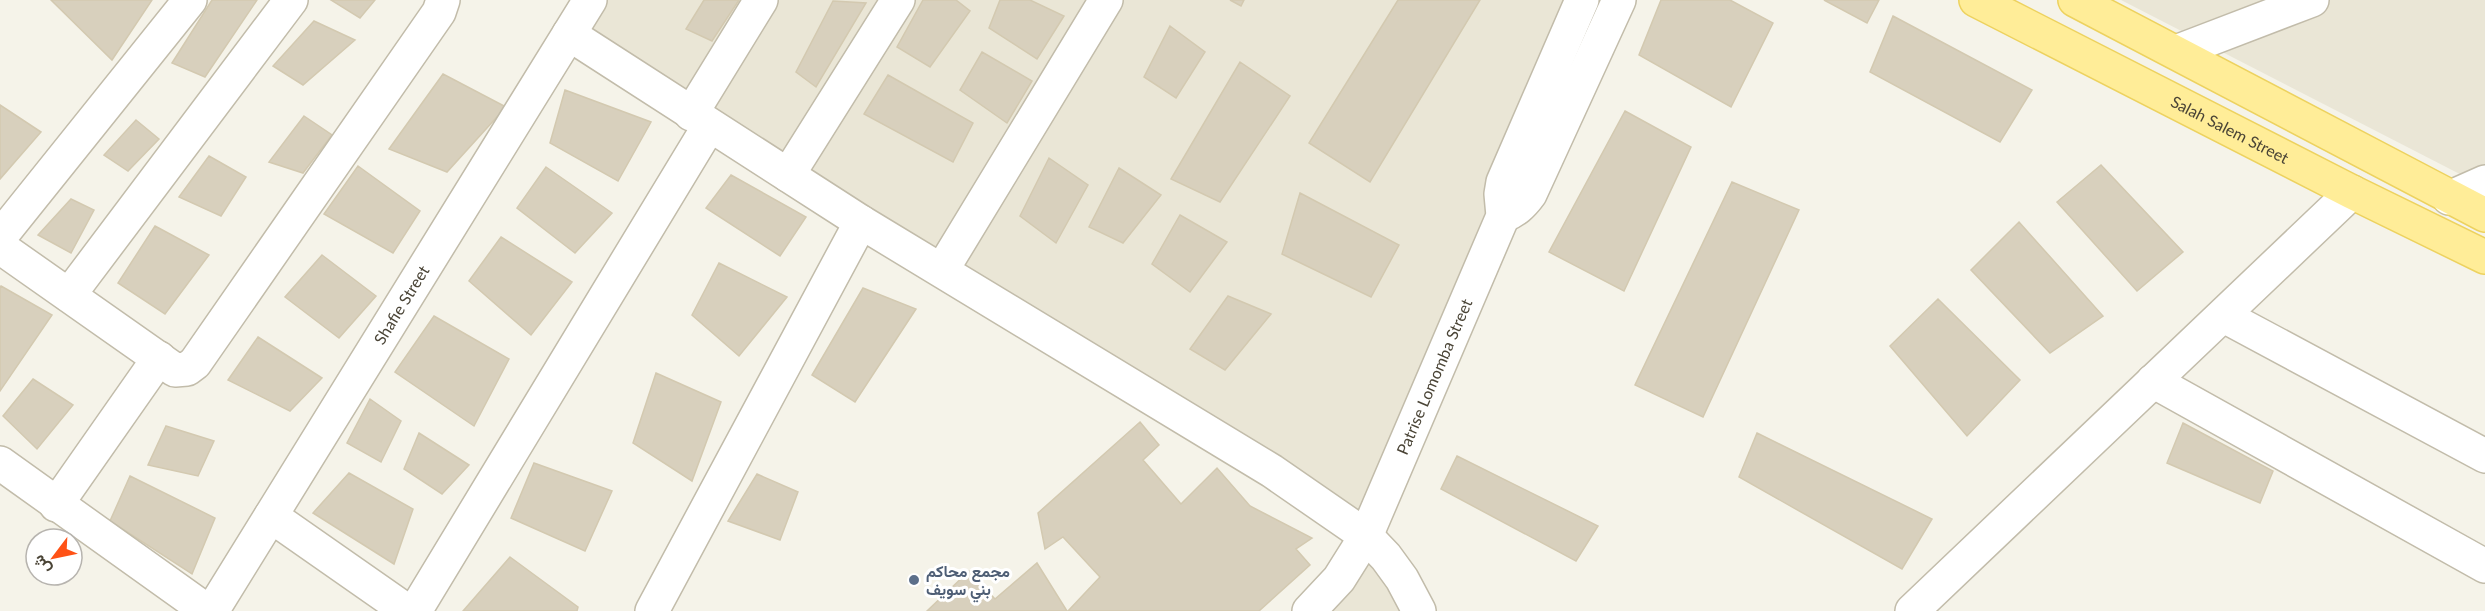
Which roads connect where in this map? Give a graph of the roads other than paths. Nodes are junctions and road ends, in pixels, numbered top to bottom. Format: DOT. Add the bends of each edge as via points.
graph roads {
  1 [pos="190,0"];
  2 [pos="291,0"];
  3 [pos="443,0"];
  4 [pos="590,0"];
  5 [pos="761,0"];
  6 [pos="898,0"];
  7 [pos="1106,0"];
  8 [pos="1582,0"];
  9 [pos="1619,0"];
  10 [pos="1976,0"];
  11 [pos="2075,0"];
  12 [pos="2312,0"];
  13 [pos="569,34"];
  14 [pos="2176,52"];
  15 [pos="700,120"];
  16 [pos="788,175"];
  17 [pos="2485,183"];
  18 [pos="2352,192"];
  19 [pos="2449,198"];
  20 [pos="2485,215"];
  21 [pos="1503,216"];
  22 [pos="861,222"];
  23 [pos="0,237"];
  24 [pos="0,247"];
  25 [pos="2485,257"];
  26 [pos="942,270"];
  27 [pos="69,295"];
  28 [pos="2224,316"];
  29 [pos="159,358"];
  30 [pos="2153,381"];
  31 [pos="2485,456"];
  32 [pos="0,463"];
  33 [pos="56,505"];
  34 [pos="272,516"];
  35 [pos="1366,536"];
  36 [pos="2485,566"];
  37 [pos="207,611"];
  38 [pos="212,611"];
  39 [pos="407,611"];
  40 [pos="415,611"];
  41 [pos="652,611"];
  42 [pos="1309,611"];
  43 [pos="1419,611"];
  44 [pos="1912,611"];
  1 -- 23 [label="street"];
  2 -- 27 [label="street"];
  3 -- 29 [label="street" via="439,12 195,363 187,369 175,370"];
  4 -- 13 [label="street, Shafie Street"];
  5 -- 15 [label="street"];
  6 -- 16 [label="street"];
  7 -- 26 [label="street"];
  8 -- 21 [label="street, Patrise Lomomba Street" via="1503,182"];
  9 -- 21 [label="street" via="1530,194 1514,212"];
  10 -- 18 [label="main road, Salah Salem Street"];
  11 -- 14 [label="main road"];
  12 -- 14 [label="street"];
  13 -- 15 [label="street"];
  13 -- 34 [label="street, Shafie Street"];
  14 -- 19 [label="main road"];
  15 -- 16 [label="street"];
  15 -- 40 [label="street"];
  16 -- 22 [label="street"];
  17 -- 19 [label="street"];
  18 -- 25 [label="main road, Salah Salem Street"];
  18 -- 28 [label="street"];
  19 -- 20 [label="main road"];
  21 -- 35 [label="street, Patrise Lomomba Street"];
  22 -- 26 [label="street"];
  22 -- 41 [label="street"];
  24 -- 27 [label="street"];
  26 -- 35 [label="street" via="1272,471"];
  27 -- 29 [label="street"];
  28 -- 30 [label="street"];
  28 -- 31 [label="street"];
  29 -- 33 [label="street"];
  30 -- 36 [label="street"];
  30 -- 44 [label="street"];
  32 -- 33 [label="street"];
  33 -- 37 [label="street"];
  34 -- 38 [label="street, Shafie Street"];
  34 -- 39 [label="street"];
  35 -- 42 [label="street, Patrise Lomomba Street" via="1339,579"];
  35 -- 43 [label="street" via="1402,579"];
}
